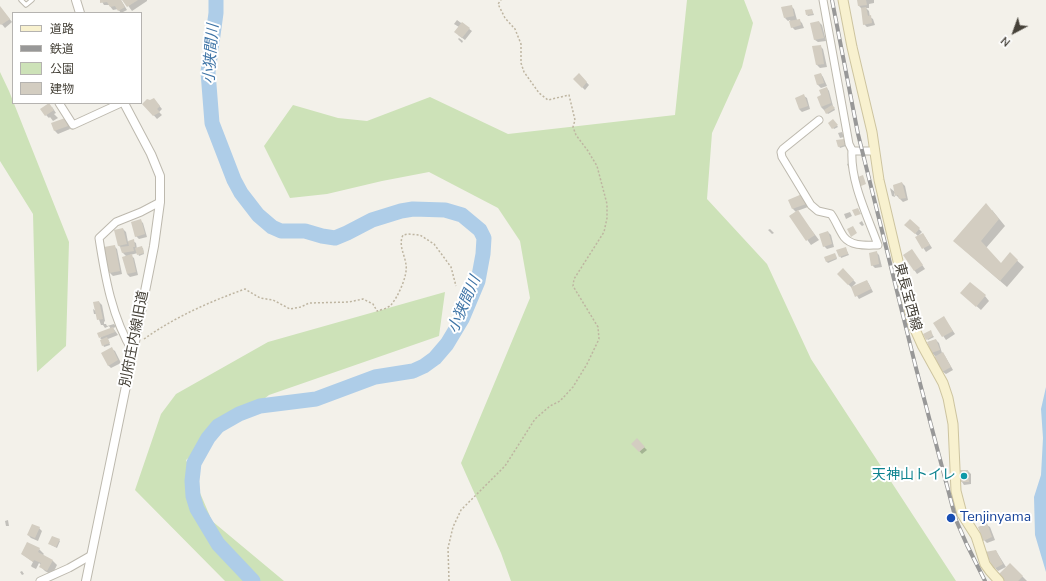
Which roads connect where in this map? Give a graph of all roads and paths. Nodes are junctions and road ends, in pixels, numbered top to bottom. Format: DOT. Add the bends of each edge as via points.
graph roads {
  1 [pos="21,0"];
  2 [pos="32,0"];
  3 [pos="76,0"];
  4 [pos="501,0"];
  5 [pos="823,0"];
  6 [pos="842,0"];
  7 [pos="80,12"];
  8 [pos="60,104"];
  9 [pos="119,104"];
  10 [pos="125,104"];
  11 [pos="819,120"];
  12 [pos="852,150"];
  13 [pos="875,151"];
  14 [pos="160,202"];
  15 [pos="456,286"];
  16 [pos="134,349"];
  17 [pos="90,556"];
  18 [pos="40,581"];
  19 [pos="86,581"];
  20 [pos="449,581"];
  21 [pos="999,581"];
  1 -- 2 [label="lane" via="26,5"];
  3 -- 7 [label="street"];
  4 -- 20 [label="path" via="498,4 505,18 515,29 520,44 524,72 539,94 548,100 569,94 576,135 597,166 607,204 607,218 604,232 574,279 573,286 598,327 599,339 573,387 560,401 550,406 535,420 505,466 461,510 453,527 448,548"];
  5 -- 12 [label="street"];
  6 -- 13 [label="main road, 東長宝西線"];
  8 -- 9 [label="street" via="73,125"];
  10 -- 14 [label="street, 別府庄内線旧道" via="160,176"];
  11 -- 12 [label="street" via="783,149 782,157 811,204 818,211 831,214 844,238 857,245 878,245 855,178"];
  12 -- 13 [label="street"];
  13 -- 21 [label="main road, 東長宝西線" via="913,325 948,398 953,424 958,500 964,519 976,536 985,564"];
  14 -- 16 [label="street, 別府庄内線旧道"];
  14 -- 16 [label="street" via="116,222 99,238 115,314 126,340"];
  15 -- 16 [label="path" via="451,267 434,244 420,235 408,234 403,235 400,240 407,267 403,284 390,306 377,311 373,304 363,299 309,303 290,308 273,300 260,298 245,289 214,300 163,326"];
  16 -- 17 [label="street, 別府庄内線旧道"];
  17 -- 18 [label="street"];
  17 -- 19 [label="street, 別府庄内線旧道"];
}
